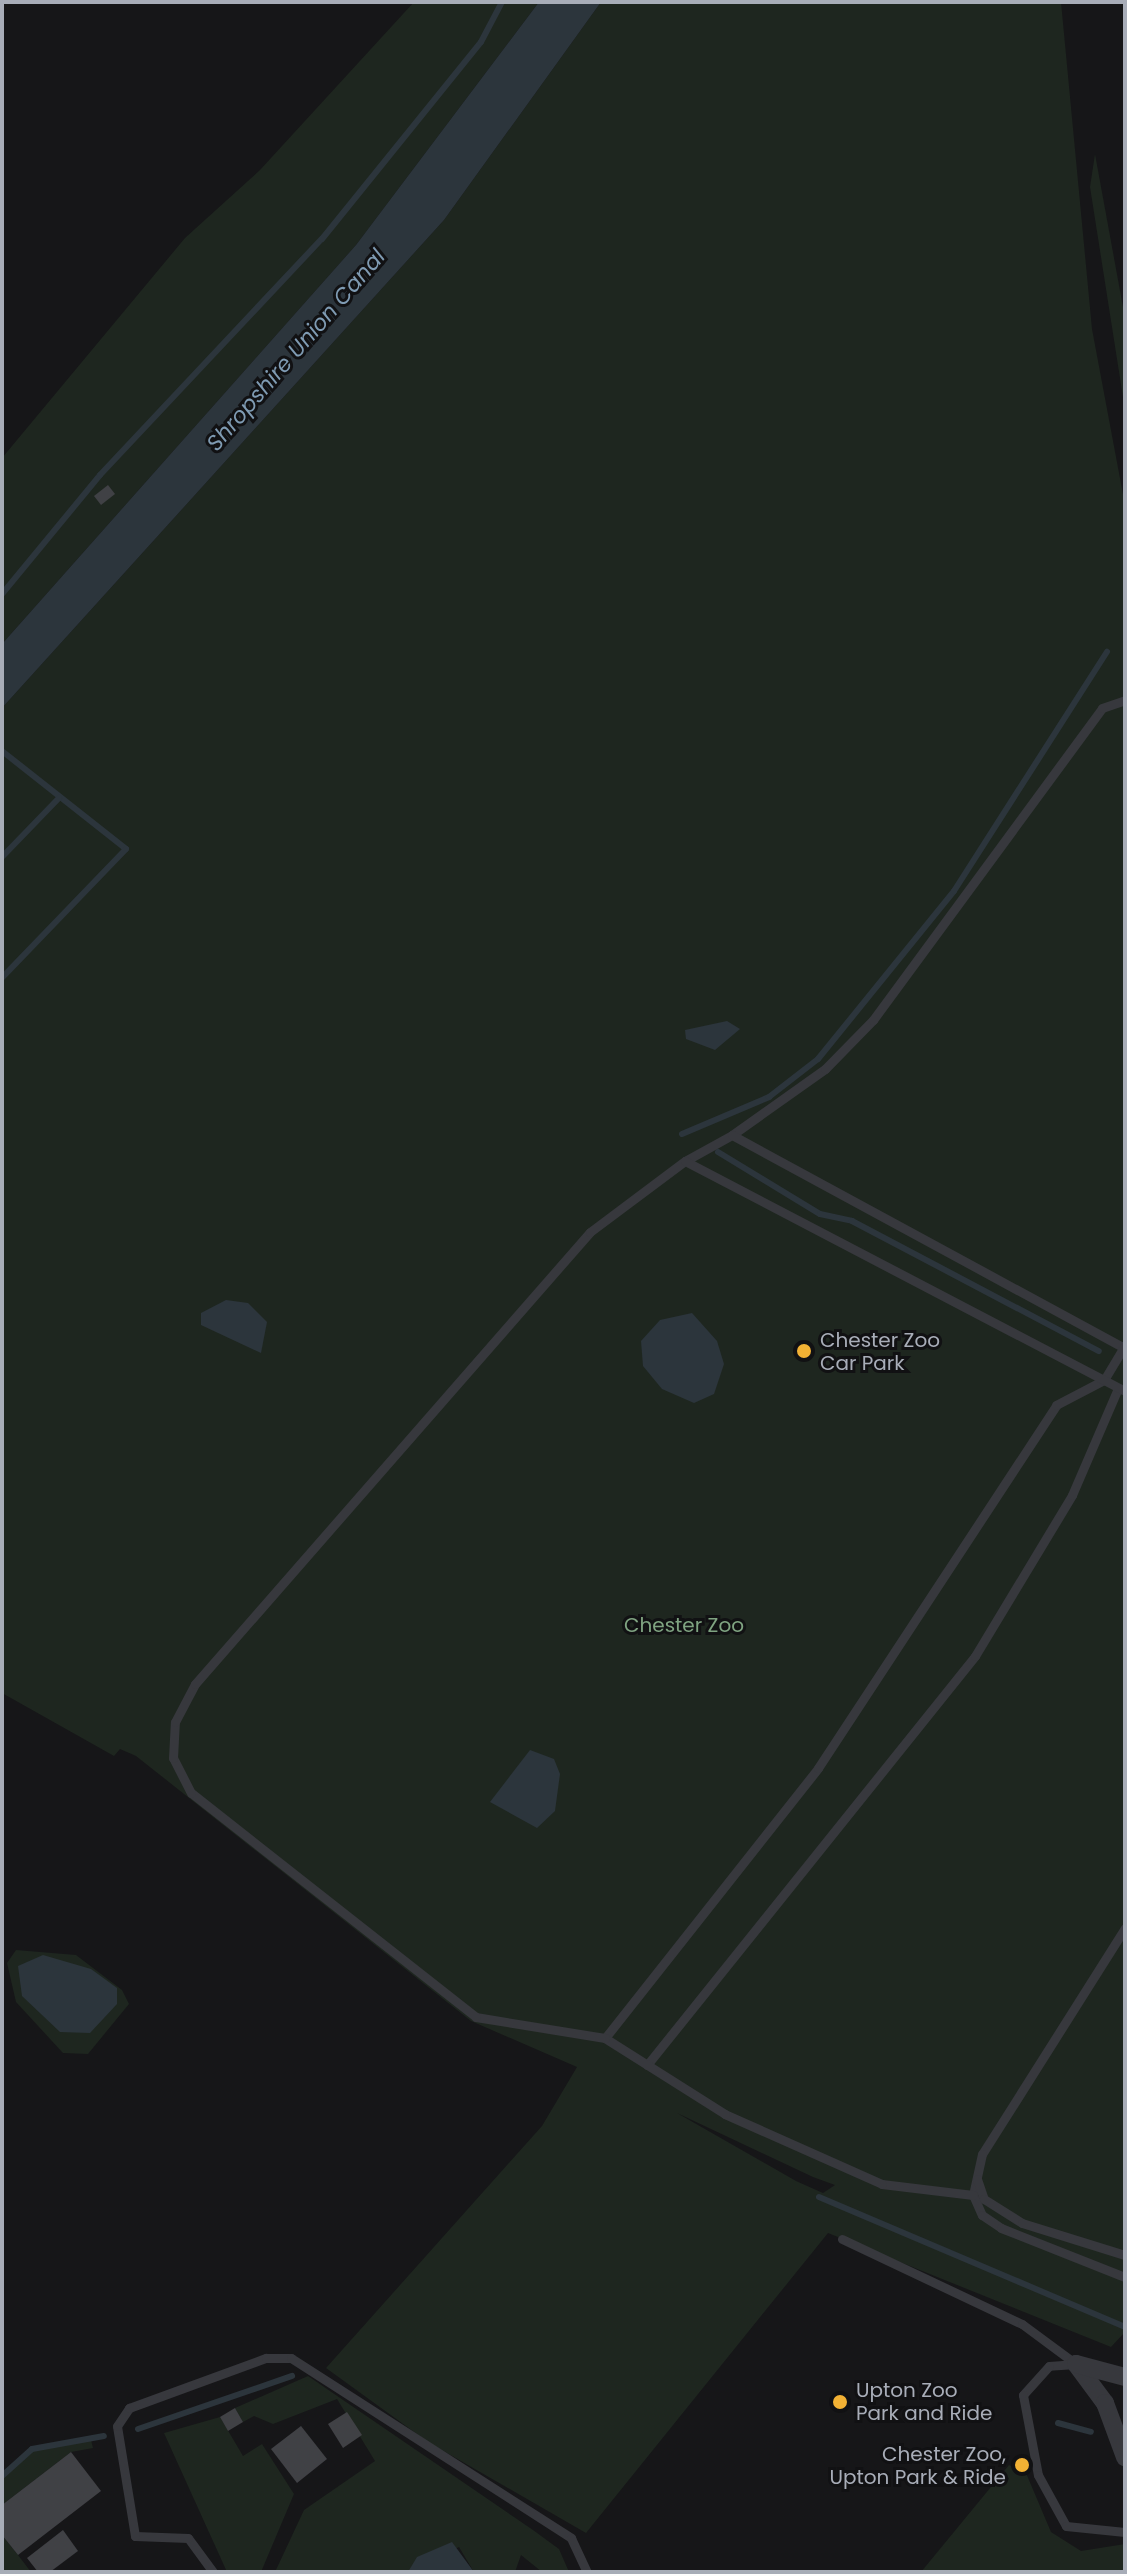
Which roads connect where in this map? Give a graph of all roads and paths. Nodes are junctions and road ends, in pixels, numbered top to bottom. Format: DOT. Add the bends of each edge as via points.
graph roads {
  1 [pos="1125,700"];
  2 [pos="732,1135"];
  3 [pos="685,1161"];
  4 [pos="1124,1347"];
  5 [pos="1104,1380"];
  6 [pos="1122,1390"];
  7 [pos="1125,1928"];
  8 [pos="605,2038"];
  9 [pos="647,2065"];
  10 [pos="976,2176"];
  11 [pos="973,2195"];
  12 [pos="842,2239"];
  13 [pos="1125,2255"];
  14 [pos="1125,2277"];
  15 [pos="1076,2364"];
  16 [pos="1125,2377"];
  17 [pos="1125,2457"];
  18 [pos="1125,2532"];
  19 [pos="213,2572"];
  20 [pos="587,2572"];
  1 -- 2 [label="lane" via="1102,708 873,1020 825,1069"];
  2 -- 3 [label="lane"];
  2 -- 4 [label="lane"];
  3 -- 5 [label="lane"];
  3 -- 8 [label="lane" via="582,1241 195,1684 175,1722 173,1758 191,1793 476,2017"];
  4 -- 5 [label="lane"];
  5 -- 6 [label="lane"];
  5 -- 8 [label="lane" via="1056,1405 818,1768"];
  6 -- 9 [label="lane" via="1072,1495 975,1656"];
  7 -- 10 [label="lane" via="982,2154"];
  8 -- 9 [label="lane"];
  9 -- 11 [label="lane" via="725,2114 882,2184"];
  10 -- 11 [label="lane"];
  10 -- 13 [label="lane" via="994,2209"];
  11 -- 14 [label="lane" via="982,2215 1001,2228"];
  12 -- 15 [label="lane" via="1022,2324"];
  15 -- 16 [label="street"];
  15 -- 17 [label="street" via="1105,2403"];
  15 -- 18 [label="lane" via="1049,2366 1023,2395 1038,2475 1066,2526"];
  19 -- 20 [label="lane" via="188,2538 135,2536 117,2426 129,2408 266,2358 291,2358 571,2538"];
}
